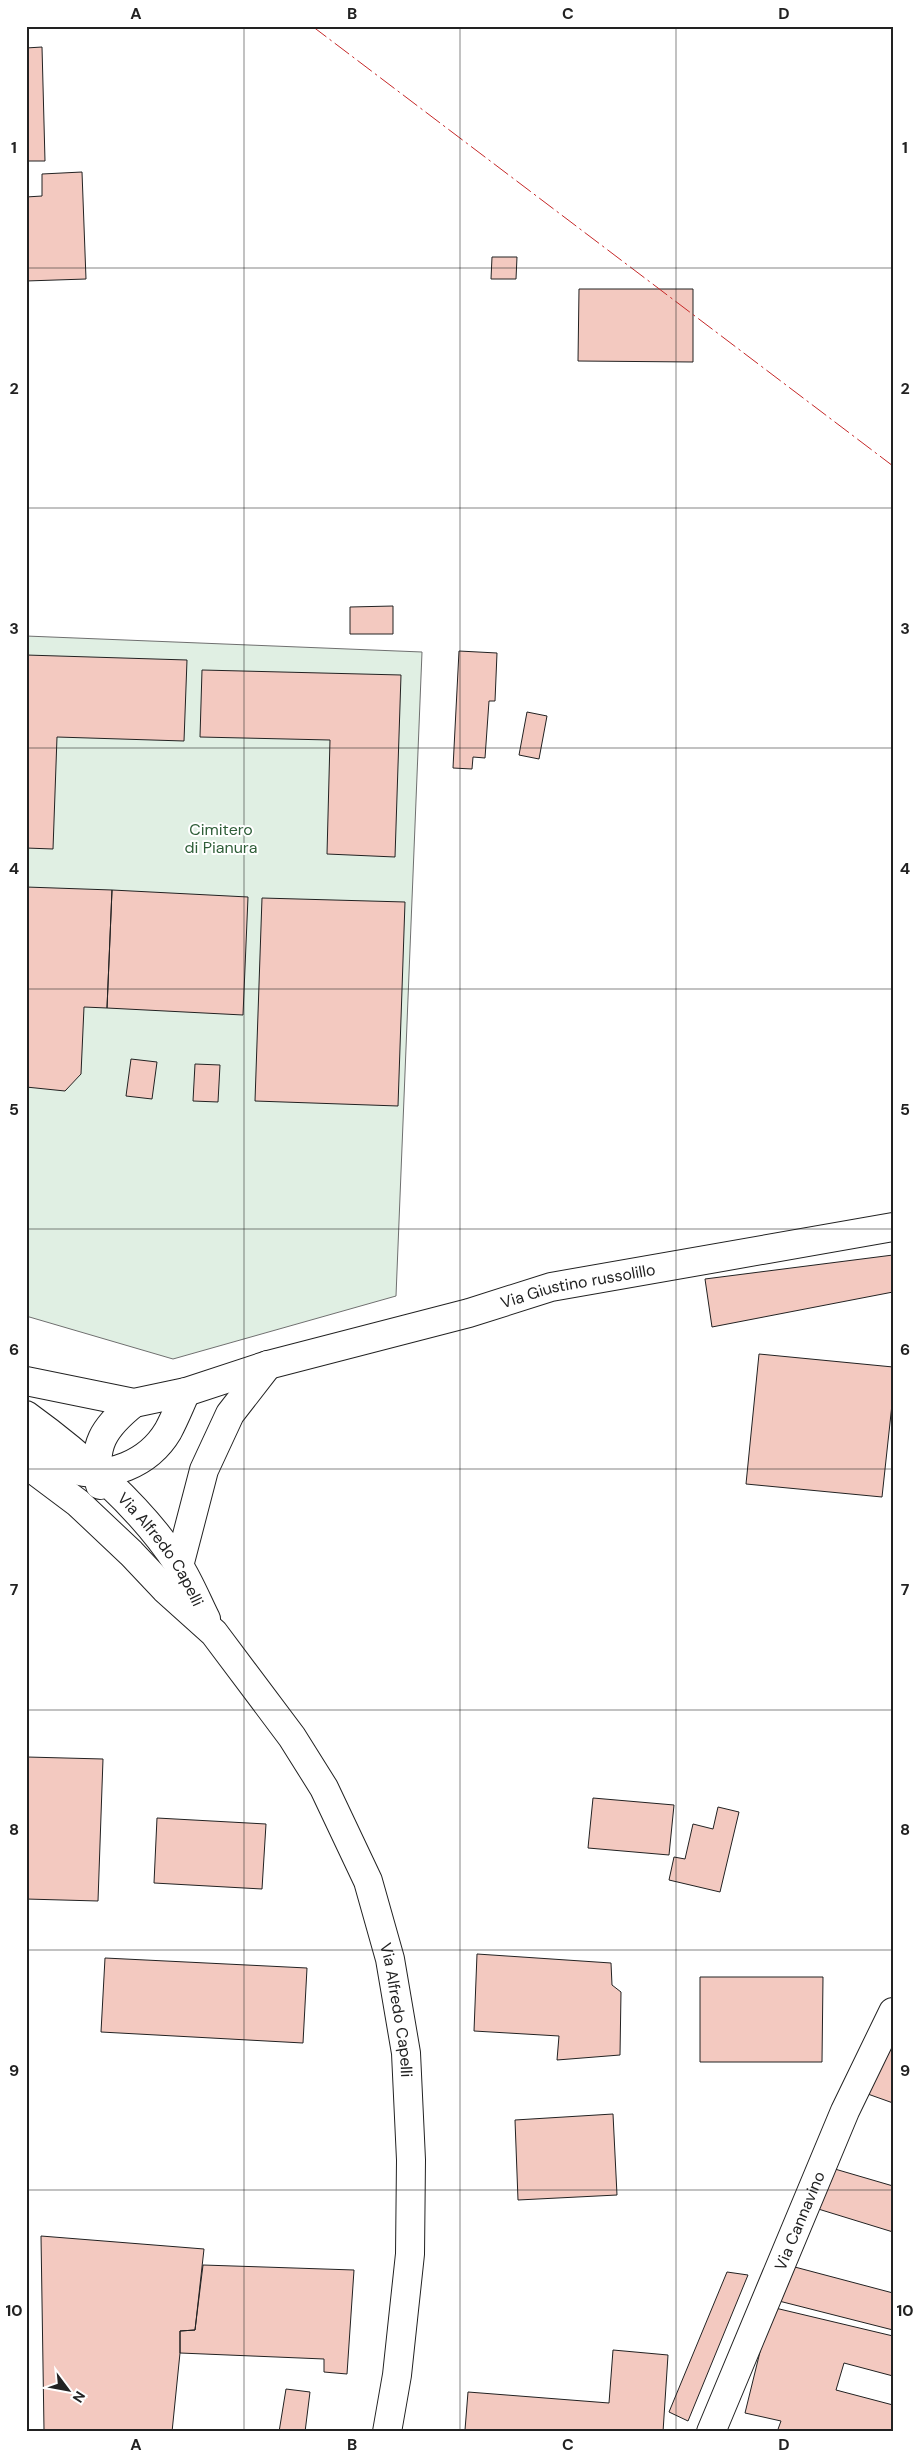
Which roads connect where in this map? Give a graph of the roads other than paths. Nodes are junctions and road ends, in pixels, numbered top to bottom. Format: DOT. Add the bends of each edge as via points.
graph roads {
  1 [pos="893,1227"];
  2 [pos="268,1366"];
  3 [pos="26,1381"];
  4 [pos="186,1392"];
  5 [pos="134,1403"];
  6 [pos="26,1415"];
  7 [pos="26,1441"];
  8 [pos="26,1464"];
  9 [pos="97,1474"];
  10 [pos="179,1566"];
  11 [pos="165,1589"];
  12 [pos="214,1634"];
  13 [pos="893,2012"];
  14 [pos="387,2432"];
  15 [pos="711,2432"];
  1 -- 2 [label="street, Via Giustino russolillo" via="551,1287 469,1313"];
  2 -- 4 [label="street, Via Giustino russolillo"];
  2 -- 10 [label="street" via="230,1414 204,1470"];
  3 -- 5 [label="street"];
  4 -- 5 [label="street, Via Giustino russolillo"];
  4 -- 9 [label="street" via="167,1432 147,1455 109,1473"];
  5 -- 9 [label="street" via="116,1417 104,1434 95,1461"];
  6 -- 9 [label="street, Via Alfredo Capelli"];
  7 -- 9 [label="street" via="50,1459 72,1469"];
  8 -- 11 [label="street, Via Alfredo Capelli" via="78,1503"];
  9 -- 10 [label="street, Via Alfredo Capelli" via="133,1507"];
  9 -- 11 [label="street, Via Alfredo Capelli" via="104,1496 144,1546"];
  10 -- 12 [label="street, Via Alfredo Capelli"];
  11 -- 12 [label="street, Via Alfredo Capelli"];
  12 -- 14 [label="street, Via Alfredo Capelli" via="292,1737 324,1788 368,1881 390,1959 406,2053 411,2160 410,2254"];
  13 -- 15 [label="street, Via Cannavino" via="845,2111"];
}
